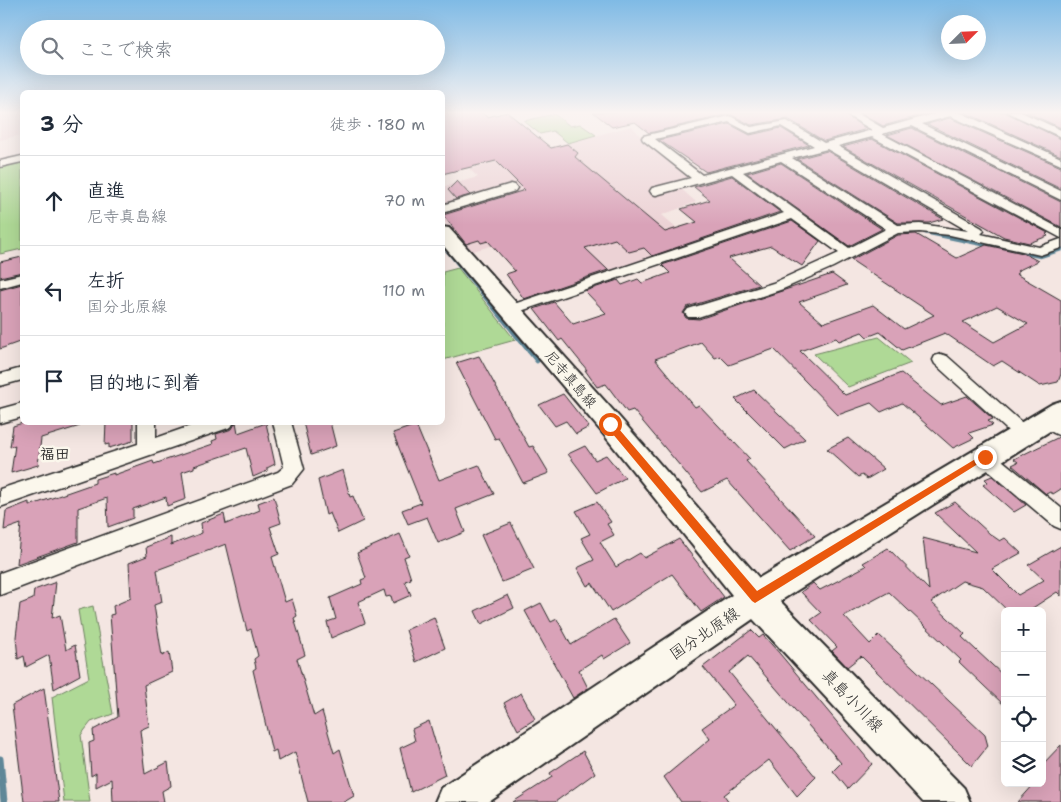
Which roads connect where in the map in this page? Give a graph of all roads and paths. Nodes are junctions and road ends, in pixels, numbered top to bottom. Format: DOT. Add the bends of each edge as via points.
graph roads {
  1 [pos="662,149"];
  2 [pos="812,149"];
  3 [pos="831,149"];
  4 [pos="908,149"];
  5 [pos="967,149"];
  6 [pos="1033,149"];
  7 [pos="782,157"];
  8 [pos="20,159"];
  9 [pos="1061,162"];
  10 [pos="0,164"];
  11 [pos="733,170"];
  12 [pos="700,179"];
  13 [pos="511,188"];
  14 [pos="656,191"];
  15 [pos="1061,196"];
  16 [pos="445,208"];
  17 [pos="794,214"];
  18 [pos="894,229"];
  19 [pos="1061,234"];
  20 [pos="445,235"];
  21 [pos="994,241"];
  22 [pos="1061,243"];
  23 [pos="848,252"];
  24 [pos="20,279"];
  25 [pos="0,284"];
  26 [pos="510,310"];
  27 [pos="693,313"];
  28 [pos="941,360"];
  29 [pos="20,375"];
  30 [pos="0,380"];
  31 [pos="20,411"];
  32 [pos="0,416"];
  33 [pos="1048,423"];
  34 [pos="147,425"];
  35 [pos="216,425"];
  36 [pos="283,425"];
  37 [pos="147,448"];
  38 [pos="985,457"];
  39 [pos="0,498"];
  40 [pos="1061,520"];
  41 [pos="0,584"];
  42 [pos="755,598"];
  43 [pos="455,802"];
  44 [pos="950,802"];
  1 -- 12 [label="street"];
  2 -- 7 [label="street"];
  3 -- 21 [label="street"];
  4 -- 19 [label="street"];
  5 -- 15 [label="street"];
  6 -- 9 [label="street"];
  7 -- 11 [label="street"];
  7 -- 18 [label="street"];
  8 -- 10 [label="street"];
  11 -- 12 [label="street"];
  11 -- 17 [label="street"];
  12 -- 14 [label="street"];
  13 -- 16 [label="street"];
  17 -- 23 [label="street"];
  17 -- 26 [label="street"];
  18 -- 21 [label="street" via="950,231"];
  18 -- 23 [label="street"];
  20 -- 26 [label="street, 尼寺真島線"];
  21 -- 22 [label="street" via="1040,251"];
  23 -- 27 [label="street" via="778,286"];
  24 -- 25 [label="street"];
  26 -- 42 [label="street, 尼寺真島線"];
  28 -- 33 [label="street"];
  29 -- 30 [label="street"];
  31 -- 32 [label="street"];
  33 -- 38 [label="street, 国分北原線"];
  34 -- 37 [label="street"];
  35 -- 37 [label="street"];
  36 -- 41 [label="street" via="294,469 285,478"];
  37 -- 39 [label="street"];
  38 -- 40 [label="street"];
  38 -- 42 [label="street, 国分北原線"];
  42 -- 43 [label="street, 国分北原線"];
  42 -- 44 [label="street, 真島小川線"];
}
